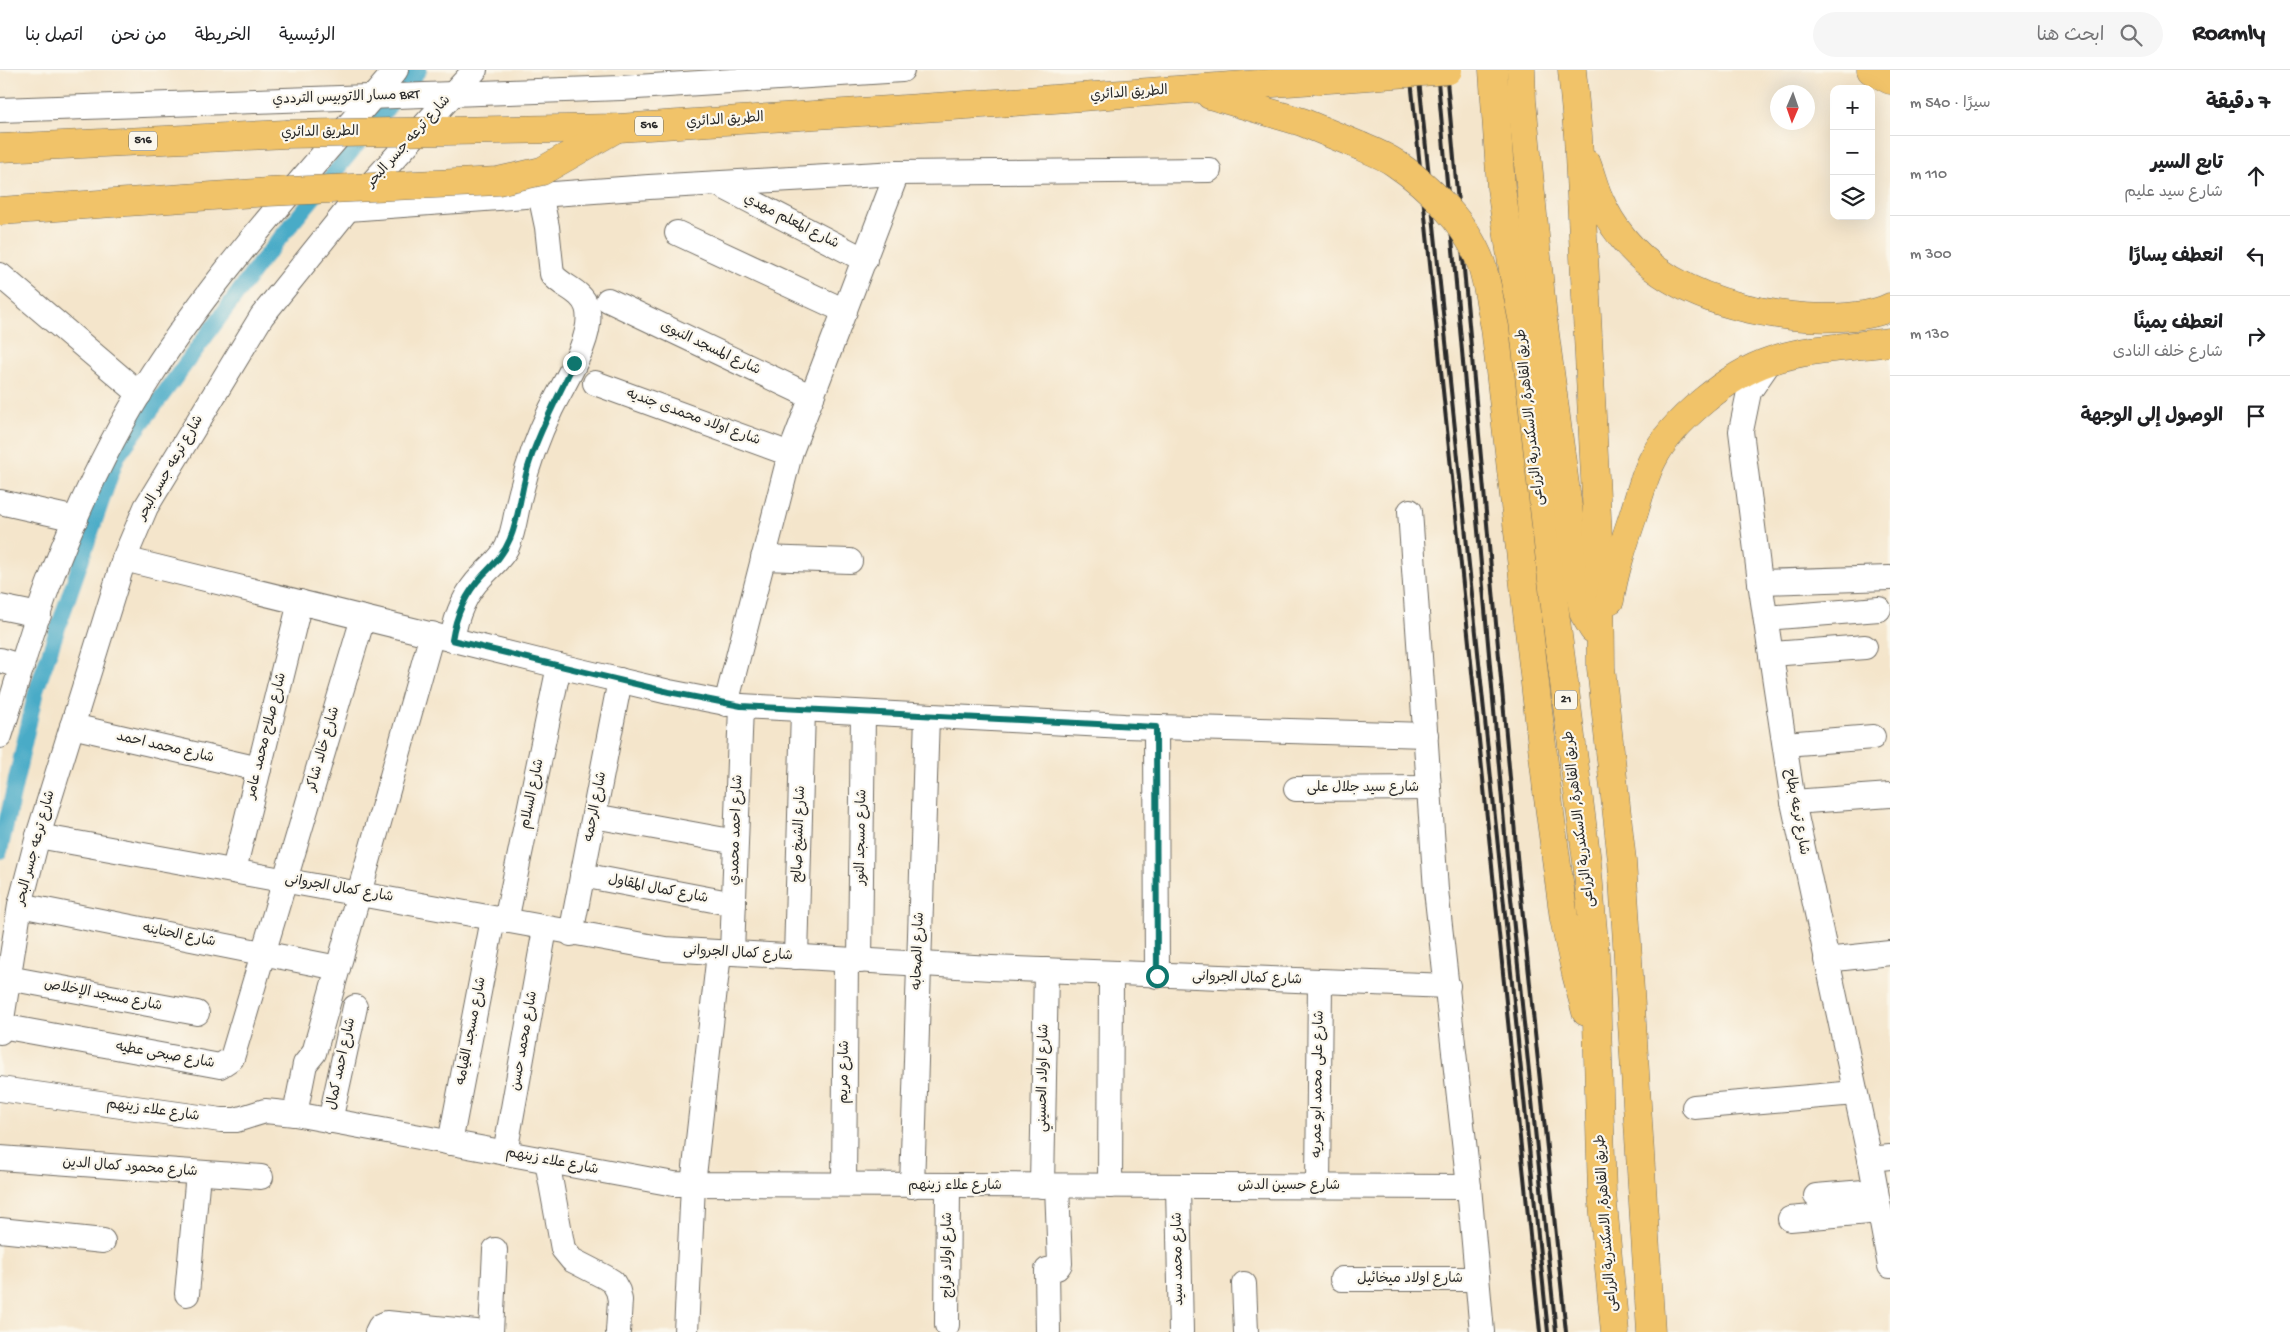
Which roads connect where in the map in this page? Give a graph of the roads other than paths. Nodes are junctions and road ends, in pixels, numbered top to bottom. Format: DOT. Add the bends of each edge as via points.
graph roads {
  1 [pos="396,70"];
  2 [pos="475,70"];
  3 [pos="902,70"];
  4 [pos="1448,70"];
  5 [pos="1493,70"];
  6 [pos="1521,70"];
  7 [pos="1572,70"];
  8 [pos="1871,70"];
  9 [pos="1890,80"];
  10 [pos="1184,90"];
  11 [pos="0,110"];
  12 [pos="618,128"];
  13 [pos="1578,136"];
  14 [pos="0,148"];
  15 [pos="1209,170"];
  16 [pos="897,174"];
  17 [pos="716,183"];
  18 [pos="540,194"];
  19 [pos="348,209"];
  20 [pos="0,210"];
  21 [pos="677,233"];
  22 [pos="865,260"];
  23 [pos="0,275"];
  24 [pos="608,300"];
  25 [pos="1890,307"];
  26 [pos="845,312"];
  27 [pos="1890,342"];
  28 [pos="1771,360"];
  29 [pos="595,383"];
  30 [pos="140,394"];
  31 [pos="812,398"];
  32 [pos="790,454"];
  33 [pos="0,502"];
  34 [pos="1410,511"];
  35 [pos="76,519"];
  36 [pos="124,558"];
  37 [pos="763,558"];
  38 [pos="850,561"];
  39 [pos="1890,578"];
  40 [pos="1760,582"];
  41 [pos="300,602"];
  42 [pos="0,607"];
  43 [pos="1879,609"];
  44 [pos="39,615"];
  45 [pos="362,618"];
  46 [pos="1766,618"];
  47 [pos="442,637"];
  48 [pos="1600,641"];
  49 [pos="1865,647"];
  50 [pos="1771,654"];
  51 [pos="0,660"];
  52 [pos="22,666"];
  53 [pos="559,666"];
  54 [pos="1600,668"];
  55 [pos="620,680"];
  56 [pos="733,705"];
  57 [pos="803,710"];
  58 [pos="863,713"];
  59 [pos="927,716"];
  60 [pos="72,726"];
  61 [pos="1156,727"];
  62 [pos="1426,735"];
  63 [pos="0,736"];
  64 [pos="1873,737"];
  65 [pos="1785,744"];
  66 [pos="259,769"];
  67 [pos="1429,788"];
  68 [pos="1296,789"];
  69 [pos="1890,796"];
  70 [pos="1793,802"];
  71 [pos="594,816"];
  72 [pos="38,836"];
  73 [pos="736,842"];
  74 [pos="234,870"];
  75 [pos="582,875"];
  76 [pos="285,880"];
  77 [pos="359,893"];
  78 [pos="734,904"];
  79 [pos="20,905"];
  80 [pos="500,920"];
  81 [pos="545,929"];
  82 [pos="571,934"];
  83 [pos="263,952"];
  84 [pos="726,953"];
  85 [pos="1890,953"];
  86 [pos="796,957"];
  87 [pos="853,960"];
  88 [pos="1826,960"];
  89 [pos="919,964"];
  90 [pos="338,968"];
  91 [pos="1046,970"];
  92 [pos="1111,973"];
  93 [pos="1157,976"];
  94 [pos="8,978"];
  95 [pos="1320,982"];
  96 [pos="1448,986"];
  97 [pos="355,1007"];
  98 [pos="197,1014"];
  99 [pos="0,1029"];
  100 [pos="1598,1054"];
  101 [pos="0,1089"];
  102 [pos="1855,1093"];
  103 [pos="1694,1107"];
  104 [pos="295,1114"];
  105 [pos="330,1120"];
  106 [pos="450,1143"];
  107 [pos="505,1153"];
  108 [pos="0,1158"];
  109 [pos="1880,1158"];
  110 [pos="547,1161"];
  111 [pos="198,1173"];
  112 [pos="261,1177"];
  113 [pos="844,1184"];
  114 [pos="693,1185"];
  115 [pos="912,1186"];
  116 [pos="948,1186"];
  117 [pos="1050,1186"];
  118 [pos="1110,1186"];
  119 [pos="1178,1186"];
  120 [pos="1318,1186"];
  121 [pos="1469,1187"];
  122 [pos="1816,1196"];
  123 [pos="1878,1201"];
  124 [pos="1790,1219"];
  125 [pos="0,1230"];
  126 [pos="103,1241"];
  127 [pos="495,1250"];
  128 [pos="1890,1266"];
  129 [pos="1342,1279"];
  130 [pos="1477,1279"];
  131 [pos="1244,1284"];
  132 [pos="187,1294"];
  133 [pos="947,1324"];
  134 [pos="377,1332"];
  135 [pos="476,1332"];
  136 [pos="491,1332"];
  137 [pos="618,1332"];
  138 [pos="686,1332"];
  139 [pos="1048,1332"];
  140 [pos="1181,1332"];
  141 [pos="1246,1332"];
  142 [pos="1482,1332"];
  143 [pos="1615,1332"];
  144 [pos="1651,1332"];
  1 -- 30 [label="street" via="210,289"];
  2 -- 19 [label="street, شارع ترعه جسر البحر"];
  3 -- 11 [label="street, مسار الاتوبيس الترددي BRT" via="621,88"];
  4 -- 10 [label="highway, الطريق الدائري / 516, bridge"];
  5 -- 100 [label="highway, طريق القاهرة, الاسكندرية الزراعى / 21" via="1501,188 1522,332 1587,862 1595,954"];
  6 -- 48 [label="highway" via="1543,319 1578,583 1584,614"];
  7 -- 13 [label="highway"];
  8 -- 9 [label="highway"];
  10 -- 12 [label="highway, الطريق الدائري / 516, bridge"];
  10 -- 100 [label="highway, bridge" via="1302,122 1394,162 1450,213 1480,263 1496,335 1547,790 1569,947"];
  12 -- 14 [label="highway, الطريق الدائري / 516, bridge" via="286,134"];
  12 -- 20 [label="highway, bridge" via="542,171 498,181"];
  13 -- 25 [label="highway" via="1599,197 1621,234 1650,264 1685,288 1728,305 1812,318 1862,314"];
  13 -- 48 [label="highway" via="1600,577"];
  15 -- 16 [label="street"];
  16 -- 17 [label="street"];
  16 -- 22 [label="street, شارع احمد محمدي"];
  17 -- 18 [label="street"];
  17 -- 22 [label="street, شارع المعلم مهدي"];
  18 -- 19 [label="street"];
  18 -- 47 [label="street" via="552,274 583,299 589,315 586,332 536,442 510,540 499,559 471,589 455,622"];
  19 -- 36 [label="street, شارع ترعه جسر البحر" via="262,316 146,508"];
  21 -- 26 [label="street"];
  22 -- 26 [label="street, شارع احمد محمدي"];
  23 -- 30 [label="street"];
  24 -- 31 [label="street, شارع المسجد النبوى"];
  26 -- 31 [label="street, شارع احمد محمدي"];
  27 -- 28 [label="highway"];
  28 -- 40 [label="street, شارع ترعه بطاح" via="1750,392 1741,431"];
  28 -- 54 [label="highway" via="1740,374 1712,394 1667,437 1653,459 1621,552"];
  29 -- 32 [label="street, شارع اولاد محمدى جنديه"];
  30 -- 35 [label="street" via="109,449"];
  31 -- 32 [label="street, شارع احمد محمدي"];
  32 -- 37 [label="street, شارع احمد محمدي"];
  33 -- 35 [label="street"];
  34 -- 62 [label="street"];
  35 -- 44 [label="street"];
  36 -- 41 [label="street"];
  36 -- 60 [label="street, شارع ترعه جسر البحر"];
  37 -- 38 [label="street"];
  37 -- 56 [label="street, شارع احمد محمدي"];
  39 -- 40 [label="street"];
  40 -- 46 [label="street, شارع ترعه بطاح"];
  41 -- 45 [label="street"];
  41 -- 66 [label="street, شارع صلاح محمد عامر"];
  42 -- 44 [label="street"];
  43 -- 46 [label="street"];
  44 -- 52 [label="street"];
  45 -- 47 [label="street"];
  45 -- 76 [label="street, شارع خالد شاكر"];
  46 -- 50 [label="street, شارع ترعه بطاح"];
  47 -- 53 [label="street"];
  47 -- 77 [label="street"];
  48 -- 54 [label="highway"];
  49 -- 50 [label="street"];
  50 -- 65 [label="street, شارع ترعه بطاح"];
  51 -- 52 [label="street"];
  52 -- 63 [label="street"];
  53 -- 55 [label="street"];
  53 -- 80 [label="street, شارع السلام"];
  54 -- 144 [label="highway" via="1622,861"];
  55 -- 56 [label="street"];
  55 -- 71 [label="street, شارع الرحمه"];
  56 -- 57 [label="street"];
  56 -- 73 [label="street, شارع احمد محمدي"];
  57 -- 58 [label="street"];
  57 -- 86 [label="street, شارع الشيخ صالح"];
  58 -- 59 [label="street"];
  58 -- 87 [label="street, شارع مسجد النور"];
  59 -- 61 [label="street"];
  59 -- 89 [label="street, شارع الصحابه"];
  60 -- 66 [label="street, شارع محمد احمد"];
  60 -- 72 [label="street, شارع ترعه جسر البحر"];
  61 -- 62 [label="street"];
  61 -- 93 [label="street"];
  62 -- 67 [label="street"];
  64 -- 65 [label="street"];
  65 -- 70 [label="street, شارع ترعه بطاح"];
  66 -- 74 [label="street, شارع صلاح محمد عامر"];
  67 -- 68 [label="street, شارع سيد جلال على"];
  67 -- 96 [label="street" via="1436,890"];
  69 -- 70 [label="street"];
  70 -- 88 [label="street, شارع ترعه بطاح"];
  71 -- 73 [label="street"];
  71 -- 75 [label="street, شارع الرحمه"];
  72 -- 74 [label="street, شارع كمال الجروانى"];
  72 -- 79 [label="street, شارع ترعه جسر البحر"];
  73 -- 78 [label="street, شارع احمد محمدي"];
  74 -- 76 [label="street, شارع كمال الجروانى"];
  75 -- 78 [label="street, شارع كمال المقاول"];
  75 -- 82 [label="street, شارع الرحمه"];
  76 -- 77 [label="street, شارع كمال الجروانى"];
  76 -- 83 [label="street, شارع صبحى عطيه"];
  77 -- 80 [label="street, شارع كمال الجروانى"];
  77 -- 90 [label="street"];
  78 -- 84 [label="street, شارع احمد محمدي"];
  79 -- 83 [label="street, شارع الحناينه"];
  79 -- 94 [label="street, شارع ترعه جسر البحر"];
  80 -- 81 [label="street, شارع كمال الجروانى"];
  80 -- 106 [label="street, شارع مسجد القيامه"];
  81 -- 82 [label="street, شارع كمال الجروانى"];
  81 -- 107 [label="street, شارع محمد حسن"];
  82 -- 84 [label="street, شارع كمال الجروانى" via="665,950"];
  83 -- 90 [label="street, شارع الحناينه"];
  83 -- 99 [label="street, شارع صبحى عطيه" via="232,1058 220,1066"];
  84 -- 86 [label="street, شارع كمال الجروانى"];
  84 -- 114 [label="street, شارع احمد محمدي"];
  85 -- 88 [label="street"];
  86 -- 87 [label="street, شارع كمال الجروانى"];
  87 -- 89 [label="street, شارع كمال الجروانى"];
  87 -- 113 [label="street, شارع مريم"];
  88 -- 102 [label="street, شارع ترعه بطاح"];
  89 -- 91 [label="street, شارع كمال الجروانى"];
  89 -- 115 [label="street, شارع الصحابه"];
  90 -- 104 [label="street" via="314,1053 305,1064"];
  91 -- 92 [label="street, شارع كمال الجروانى"];
  91 -- 117 [label="street, شارع اولاد الحسيني"];
  92 -- 93 [label="street, شارع كمال الجروانى"];
  92 -- 118 [label="street"];
  93 -- 95 [label="street, شارع كمال الجروانى"];
  94 -- 98 [label="street, شارع مسجد الإخلاص"];
  94 -- 99 [label="street, شارع ترعه جسر البحر"];
  95 -- 96 [label="street, شارع كمال الجروانى"];
  95 -- 120 [label="street, شارع على محمد ابو عمريه"];
  96 -- 121 [label="street"];
  97 -- 105 [label="street, شارع احمد كمال"];
  100 -- 143 [label="highway, طريق القاهرة, الاسكندرية الزراعى / 21" via="1602,1193"];
  101 -- 104 [label="street, شارع علاء زينهم" via="221,1120 236,1120 264,1111"];
  102 -- 103 [label="street"];
  102 -- 109 [label="street, شارع ترعه بطاح"];
  104 -- 105 [label="street, شارع علاء زينهم"];
  105 -- 106 [label="street, شارع علاء زينهم"];
  106 -- 107 [label="street, شارع علاء زينهم"];
  107 -- 110 [label="street, شارع علاء زينهم"];
  108 -- 111 [label="street, شارع محمود كمال الدين"];
  109 -- 123 [label="street, شارع ترعه بطاح"];
  110 -- 114 [label="street, شارع علاء زينهم"];
  110 -- 137 [label="street" via="563,1248 572,1260 613,1282 620,1300"];
  111 -- 112 [label="street, شارع محمود كمال الدين"];
  111 -- 132 [label="street"];
  113 -- 114 [label="street, شارع علاء زينهم"];
  113 -- 115 [label="street, شارع علاء زينهم"];
  114 -- 138 [label="street, شارع احمد محمدي"];
  115 -- 116 [label="street, شارع علاء زينهم"];
  116 -- 117 [label="street, شارع علاء زينهم"];
  116 -- 133 [label="street, شارع اولاد فراج"];
  117 -- 118 [label="street, شارع علاء زينهم"];
  117 -- 139 [label="street, شارع اولاد الحسيني" via="1060,1264 1047,1270"];
  118 -- 119 [label="street, شارع حسين الدش"];
  119 -- 120 [label="street, شارع حسين الدش"];
  119 -- 140 [label="street, شارع محمد سيد"];
  120 -- 121 [label="street, شارع حسين الدش"];
  121 -- 130 [label="street"];
  122 -- 123 [label="street"];
  123 -- 124 [label="street"];
  123 -- 128 [label="street, شارع ترعه بطاح"];
  125 -- 126 [label="street"];
  127 -- 136 [label="street"];
  129 -- 130 [label="street, شارع اولاد ميخائيل"];
  130 -- 142 [label="street"];
  131 -- 141 [label="street"];
  134 -- 135 [label="street" via="387,1323"];
}
